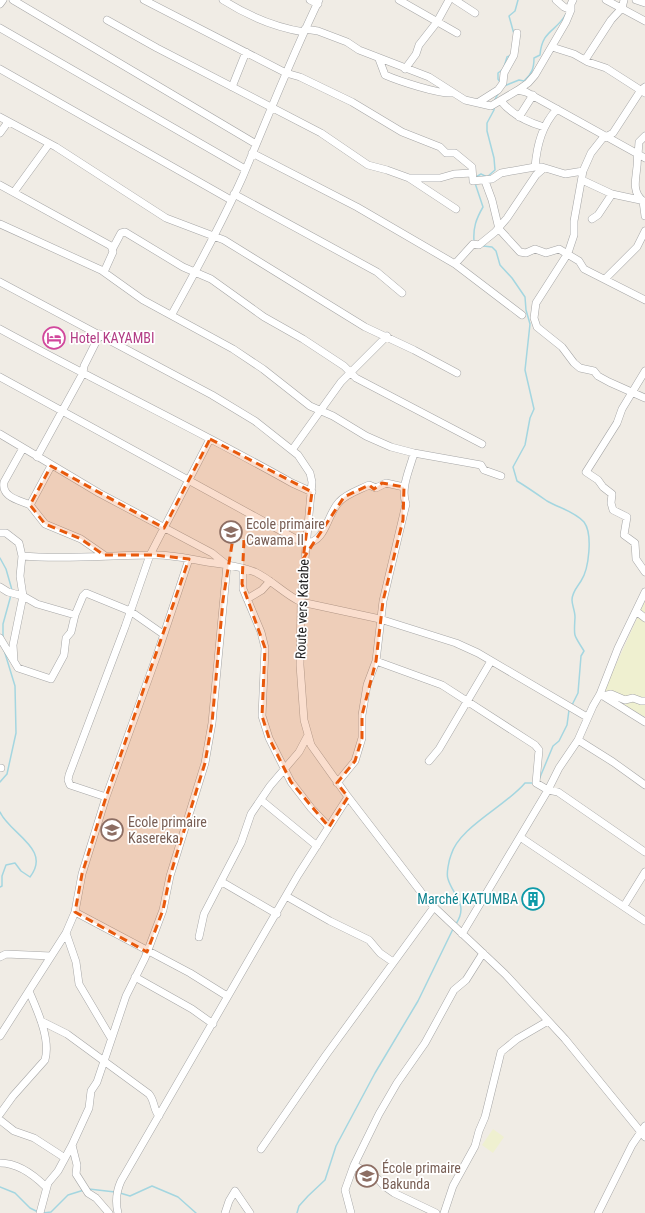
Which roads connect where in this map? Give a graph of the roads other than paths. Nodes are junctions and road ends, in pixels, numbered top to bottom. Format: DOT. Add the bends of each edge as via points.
graph roads {
  1 [pos="3,0"];
  2 [pos="14,0"];
  3 [pos="144,0"];
  4 [pos="223,0"];
  5 [pos="310,0"];
  6 [pos="399,0"];
  7 [pos="449,0"];
  8 [pos="455,0"];
  9 [pos="556,0"];
  10 [pos="573,0"];
  11 [pos="606,0"];
  12 [pos="624,0"];
  13 [pos="636,0"];
  14 [pos="318,2"];
  15 [pos="645,3"];
  16 [pos="0,4"];
  17 [pos="622,8"];
  18 [pos="571,10"];
  19 [pos="475,13"];
  20 [pos="107,20"];
  21 [pos="645,21"];
  22 [pos="437,22"];
  23 [pos="0,28"];
  24 [pos="304,30"];
  25 [pos="457,33"];
  26 [pos="517,33"];
  27 [pos="552,47"];
  28 [pos="246,52"];
  29 [pos="379,59"];
  30 [pos="585,60"];
  31 [pos="0,68"];
  32 [pos="405,68"];
  33 [pos="286,73"];
  34 [pos="232,87"];
  35 [pos="518,90"];
  36 [pos="644,90"];
  37 [pos="452,93"];
  38 [pos="533,96"];
  39 [pos="501,101"];
  40 [pos="479,102"];
  41 [pos="272,106"];
  42 [pos="557,109"];
  43 [pos="519,117"];
  44 [pos="0,118"];
  45 [pos="8,122"];
  46 [pos="544,127"];
  47 [pos="0,133"];
  48 [pos="645,136"];
  49 [pos="607,137"];
  50 [pos="49,144"];
  51 [pos="256,144"];
  52 [pos="252,153"];
  53 [pos="640,156"];
  54 [pos="535,167"];
  55 [pos="544,168"];
  56 [pos="246,169"];
  57 [pos="584,171"];
  58 [pos="472,173"];
  59 [pos="409,178"];
  60 [pos="582,180"];
  61 [pos="485,181"];
  62 [pos="0,185"];
  63 [pos="14,192"];
  64 [pos="612,194"];
  65 [pos="232,197"];
  66 [pos="644,201"];
  67 [pos="456,209"];
  68 [pos="645,216"];
  69 [pos="592,219"];
  70 [pos="0,224"];
  71 [pos="498,226"];
  72 [pos="644,235"];
  73 [pos="214,236"];
  74 [pos="113,248"];
  75 [pos="568,254"];
  76 [pos="456,264"];
  77 [pos="104,272"];
  78 [pos="195,273"];
  79 [pos="606,279"];
  80 [pos="0,282"];
  81 [pos="402,293"];
  82 [pos="645,300"];
  83 [pos="172,314"];
  84 [pos="522,316"];
  85 [pos="0,329"];
  86 [pos="100,334"];
  87 [pos="387,336"];
  88 [pos="645,371"];
  89 [pos="82,373"];
  90 [pos="350,373"];
  91 [pos="457,373"];
  92 [pos="0,378"];
  93 [pos="632,392"];
  94 [pos="645,398"];
  95 [pos="321,410"];
  96 [pos="61,411"];
  97 [pos="0,434"];
  98 [pos="210,439"];
  99 [pos="482,444"];
  100 [pos="23,448"];
  101 [pos="292,450"];
  102 [pos="414,454"];
  103 [pos="37,457"];
  104 [pos="51,466"];
  105 [pos="501,476"];
  106 [pos="189,480"];
  107 [pos="404,487"];
  108 [pos="312,492"];
  109 [pos="30,504"];
  110 [pos="164,528"];
  111 [pos="0,533"];
  112 [pos="305,544"];
  113 [pos="104,555"];
  114 [pos="150,555"];
  115 [pos="22,556"];
  116 [pos="189,559"];
  117 [pos="227,565"];
  118 [pos="243,568"];
  119 [pos="645,572"];
  120 [pos="270,581"];
  121 [pos="0,587"];
  122 [pos="645,592"];
  123 [pos="23,596"];
  124 [pos="247,599"];
  125 [pos="301,602"];
  126 [pos="130,611"];
  127 [pos="636,612"];
  128 [pos="76,615"];
  129 [pos="645,618"];
  130 [pos="380,619"];
  131 [pos="163,634"];
  132 [pos="0,638"];
  133 [pos="376,661"];
  134 [pos="14,662"];
  135 [pos="491,662"];
  136 [pos="602,695"];
  137 [pos="645,701"];
  138 [pos="468,703"];
  139 [pos="588,717"];
  140 [pos="645,722"];
  141 [pos="308,735"];
  142 [pos="578,740"];
  143 [pos="429,761"];
  144 [pos="284,771"];
  145 [pos="338,783"];
  146 [pos="645,785"];
  147 [pos="548,790"];
  148 [pos="348,797"];
  149 [pos="106,798"];
  150 [pos="261,800"];
  151 [pos="330,827"];
  152 [pos="520,837"];
  153 [pos="317,846"];
  154 [pos="645,852"];
  155 [pos="645,872"];
  156 [pos="222,882"];
  157 [pos="286,896"];
  158 [pos="624,906"];
  159 [pos="434,908"];
  160 [pos="75,912"];
  161 [pos="276,914"];
  162 [pos="645,921"];
  163 [pos="460,932"];
  164 [pos="66,933"];
  165 [pos="199,937"];
  166 [pos="148,952"];
  167 [pos="483,953"];
  168 [pos="51,956"];
  169 [pos="0,957"];
  170 [pos="393,962"];
  171 [pos="135,977"];
  172 [pos="29,990"];
  173 [pos="227,996"];
  174 [pos="41,1021"];
  175 [pos="548,1021"];
  176 [pos="213,1024"];
  177 [pos="0,1036"];
  178 [pos="112,1038"];
  179 [pos="104,1060"];
  180 [pos="1,1109"];
  181 [pos="159,1116"];
  182 [pos="0,1120"];
  183 [pos="644,1132"];
  184 [pos="72,1145"];
  185 [pos="261,1149"];
  186 [pos="65,1158"];
  187 [pos="0,1163"];
  188 [pos="354,1165"];
  189 [pos="46,1187"];
  190 [pos="40,1213"];
  191 [pos="109,1213"];
  192 [pos="118,1213"];
  193 [pos="225,1213"];
  194 [pos="250,1213"];
  195 [pos="351,1213"];
  196 [pos="436,1213"];
  197 [pos="444,1213"];
  198 [pos="598,1213"];
  1 -- 16 [label="street"];
  2 -- 51 [label="street"];
  3 -- 28 [label="street"];
  4 -- 24 [label="street" via="250,16 274,25"];
  5 -- 14 [label="street"];
  6 -- 22 [label="street"];
  7 -- 22 [label="street"];
  8 -- 19 [label="street"];
  9 -- 18 [label="street" via="567,10"];
  10 -- 18 [label="street"];
  11 -- 17 [label="street"];
  12 -- 17 [label="street"];
  13 -- 15 [label="street"];
  14 -- 24 [label="street"];
  17 -- 21 [label="street"];
  17 -- 30 [label="street" via="611,20"];
  18 -- 27 [label="street"];
  20 -- 34 [label="street"];
  22 -- 25 [label="street"];
  22 -- 32 [label="street"];
  23 -- 56 [label="street"];
  24 -- 29 [label="street" via="318,31 347,42"];
  24 -- 33 [label="street"];
  26 -- 40 [label="street" via="514,55 504,73 503,84"];
  27 -- 30 [label="street"];
  27 -- 35 [label="street" via="535,76"];
  28 -- 33 [label="street"];
  28 -- 34 [label="street"];
  29 -- 32 [label="street"];
  29 -- 37 [label="street" via="383,74 386,76"];
  30 -- 36 [label="street" via="606,68"];
  31 -- 65 [label="street"];
  32 -- 37 [label="street" via="430,78"];
  33 -- 41 [label="street"];
  33 -- 58 [label="street" via="352,102 402,132 440,147 446,153 460,156 471,166"];
  34 -- 41 [label="street"];
  35 -- 38 [label="street"];
  35 -- 39 [label="street"];
  36 -- 49 [label="street"];
  37 -- 40 [label="street" via="467,101"];
  38 -- 42 [label="street"];
  38 -- 43 [label="street"];
  39 -- 40 [label="street" via="491,106 483,106"];
  39 -- 43 [label="street"];
  41 -- 51 [label="street"];
  41 -- 59 [label="street" via="321,133 368,165"];
  42 -- 46 [label="street"];
  42 -- 49 [label="street"];
  43 -- 46 [label="street"];
  44 -- 45 [label="street"];
  45 -- 47 [label="street"];
  45 -- 50 [label="street"];
  46 -- 54 [label="street" via="537,148"];
  48 -- 53 [label="street" via="639,143"];
  49 -- 53 [label="street"];
  49 -- 57 [label="street" via="593,149"];
  50 -- 63 [label="street"];
  50 -- 73 [label="street" via="166,218"];
  51 -- 52 [label="street"];
  52 -- 56 [label="street"];
  52 -- 76 [label="street" via="356,207"];
  53 -- 66 [label="street" via="634,178 638,196"];
  54 -- 55 [label="street"];
  54 -- 61 [label="street" via="501,173"];
  55 -- 57 [label="street" via="565,174"];
  55 -- 71 [label="street" via="536,175 507,218"];
  56 -- 65 [label="street"];
  57 -- 60 [label="street"];
  58 -- 59 [label="street" via="440,178"];
  58 -- 61 [label="street" via="473,181"];
  59 -- 67 [label="street"];
  60 -- 64 [label="street"];
  60 -- 75 [label="street" via="574,221 574,235"];
  61 -- 71 [label="street"];
  62 -- 63 [label="street"];
  63 -- 74 [label="street"];
  64 -- 66 [label="street"];
  64 -- 69 [label="street" via="598,215"];
  65 -- 73 [label="street"];
  65 -- 81 [label="street" via="377,272"];
  66 -- 68 [label="street"];
  70 -- 77 [label="street"];
  71 -- 75 [label="street" via="520,252 526,253 535,249 546,253 559,248"];
  71 -- 76 [label="street" via="495,232 479,245 473,244"];
  72 -- 79 [label="street" via="636,248"];
  73 -- 78 [label="street"];
  73 -- 87 [label="street" via="254,257 365,327"];
  74 -- 77 [label="street"];
  74 -- 78 [label="street" via="120,233 125,232"];
  75 -- 79 [label="street" via="580,262 584,269"];
  75 -- 93 [label="street" via="536,303 536,325 562,347 580,368 594,371 606,381"];
  76 -- 84 [label="street"];
  77 -- 83 [label="street" via="143,300"];
  78 -- 83 [label="street"];
  78 -- 90 [label="street" via="211,279 269,320 340,363"];
  79 -- 82 [label="street"];
  80 -- 86 [label="street, Route vers Katabe"];
  83 -- 95 [label="street" via="233,349 302,400"];
  85 -- 89 [label="street"];
  86 -- 89 [label="street"];
  86 -- 101 [label="street, Route vers Katabe" via="232,407 276,436"];
  87 -- 90 [label="street"];
  87 -- 91 [label="street"];
  88 -- 93 [label="street"];
  89 -- 96 [label="street"];
  89 -- 98 [label="street"];
  90 -- 95 [label="street"];
  90 -- 99 [label="street"];
  92 -- 96 [label="street"];
  93 -- 94 [label="street"];
  93 -- 119 [label="street" via="617,423 586,472 612,494 613,510 627,517 624,535 633,541 636,559"];
  95 -- 101 [label="street"];
  95 -- 102 [label="street" via="376,440"];
  96 -- 103 [label="street"];
  96 -- 106 [label="street"];
  97 -- 100 [label="street"];
  98 -- 106 [label="street"];
  98 -- 108 [label="street"];
  100 -- 103 [label="street"];
  100 -- 109 [label="street" via="3,486 6,493"];
  101 -- 108 [label="street, Route vers Katabe" via="310,473"];
  102 -- 105 [label="street" via="481,465 484,470"];
  102 -- 107 [label="street"];
  103 -- 104 [label="street"];
  104 -- 109 [label="street"];
  104 -- 110 [label="street"];
  106 -- 110 [label="street"];
  106 -- 112 [label="street"];
  107 -- 112 [label="street" via="386,483 376,488 369,485 344,497 336,506 319,538"];
  107 -- 130 [label="street" via="403,498 406,504"];
  108 -- 112 [label="street, Route vers Katabe"];
  109 -- 113 [label="street" via="45,524 81,539"];
  110 -- 114 [label="street"];
  110 -- 117 [label="street" via="212,553"];
  111 -- 115 [label="street" via="6,533 17,540"];
  112 -- 125 [label="street, Route vers Katabe"];
  113 -- 114 [label="street"];
  113 -- 115 [label="street" via="48,558"];
  114 -- 116 [label="street"];
  114 -- 126 [label="street"];
  115 -- 123 [label="street" via="20,576"];
  116 -- 117 [label="street"];
  116 -- 131 [label="street"];
  117 -- 118 [label="street"];
  117 -- 166 [label="street" via="212,723 205,763 170,876 163,910"];
  118 -- 120 [label="street"];
  118 -- 124 [label="street" via="242,584"];
  120 -- 124 [label="street" via="262,590"];
  120 -- 125 [label="street"];
  121 -- 123 [label="street"];
  122 -- 127 [label="street"];
  123 -- 128 [label="street" via="37,604"];
  123 -- 134 [label="street" via="13,645"];
  124 -- 144 [label="street" via="265,648 262,716"];
  125 -- 130 [label="street"];
  125 -- 141 [label="street, Route vers Katabe" via="300,665 304,720"];
  126 -- 128 [label="street" via="86,593"];
  126 -- 131 [label="street"];
  126 -- 149 [label="street" via="68,778 70,785"];
  127 -- 129 [label="street"];
  127 -- 136 [label="street" via="608,672"];
  128 -- 134 [label="street" via="72,632 65,642 64,655 52,679 18,668"];
  130 -- 133 [label="street"];
  130 -- 135 [label="street" via="456,643"];
  131 -- 149 [label="street"];
  132 -- 134 [label="street"];
  133 -- 138 [label="street" via="434,681"];
  133 -- 145 [label="street" via="367,685 362,715 362,738 355,761"];
  135 -- 138 [label="street"];
  135 -- 139 [label="street"];
  136 -- 137 [label="street" via="611,694 624,700 631,698"];
  136 -- 139 [label="street"];
  136 -- 140 [label="street"];
  138 -- 143 [label="street" via="436,755"];
  138 -- 147 [label="street" via="535,745 539,750 535,780"];
  139 -- 142 [label="street"];
  141 -- 144 [label="street"];
  141 -- 145 [label="street, Route vers Katabe" via="318,757"];
  142 -- 146 [label="street"];
  142 -- 147 [label="street"];
  144 -- 150 [label="street"];
  144 -- 151 [label="street" via="311,808"];
  145 -- 148 [label="street, Route vers Katabe"];
  147 -- 152 [label="street"];
  147 -- 154 [label="street" via="558,792"];
  148 -- 151 [label="street"];
  148 -- 159 [label="street, Route vers Katabe"];
  149 -- 160 [label="street" via="82,874"];
  150 -- 153 [label="street"];
  150 -- 156 [label="street" via="252,814"];
  151 -- 153 [label="street"];
  152 -- 158 [label="street"];
  152 -- 163 [label="street"];
  153 -- 157 [label="street"];
  155 -- 158 [label="street"];
  156 -- 161 [label="street"];
  156 -- 165 [label="street" via="204,914"];
  157 -- 161 [label="street"];
  157 -- 170 [label="street" via="370,940 380,953"];
  158 -- 162 [label="street"];
  159 -- 163 [label="street, Route vers Katabe"];
  159 -- 170 [label="street"];
  160 -- 164 [label="street"];
  160 -- 166 [label="street"];
  161 -- 173 [label="street"];
  163 -- 167 [label="street, Route vers Katabe"];
  164 -- 168 [label="street"];
  164 -- 178 [label="street" via="76,962 79,984"];
  166 -- 171 [label="street"];
  166 -- 173 [label="street"];
  167 -- 175 [label="street, Route vers Katabe"];
  167 -- 188 [label="street" via="466,980 454,990 425,1043 389,1097"];
  168 -- 169 [label="street" via="6,954"];
  168 -- 172 [label="street"];
  170 -- 185 [label="street"];
  171 -- 176 [label="street" via="192,1009"];
  171 -- 178 [label="street"];
  172 -- 174 [label="street"];
  172 -- 177 [label="street"];
  173 -- 176 [label="street"];
  174 -- 179 [label="street" via="67,1034"];
  174 -- 180 [label="street" via="47,1046 45,1060"];
  175 -- 183 [label="street, Route vers Katabe"];
  175 -- 197 [label="street" via="517,1038 501,1052 485,1118 475,1146 453,1186"];
  176 -- 181 [label="street"];
  178 -- 179 [label="street"];
  179 -- 181 [label="street" via="153,1098 155,1111"];
  179 -- 184 [label="street" via="97,1082 91,1091 89,1108"];
  181 -- 192 [label="street" via="117,1189"];
  182 -- 186 [label="street" via="14,1131 34,1138"];
  183 -- 198 [label="street" via="632,1145"];
  184 -- 186 [label="street"];
  184 -- 191 [label="street" via="77,1165 76,1174 88,1192"];
  186 -- 189 [label="street"];
  187 -- 189 [label="street" via="22,1168"];
  188 -- 195 [label="street" via="345,1190"];
  188 -- 196 [label="street" via="381,1181 390,1190"];
  189 -- 190 [label="street"];
  193 -- 194 [label="street" via="228,1201 235,1191"];
}
